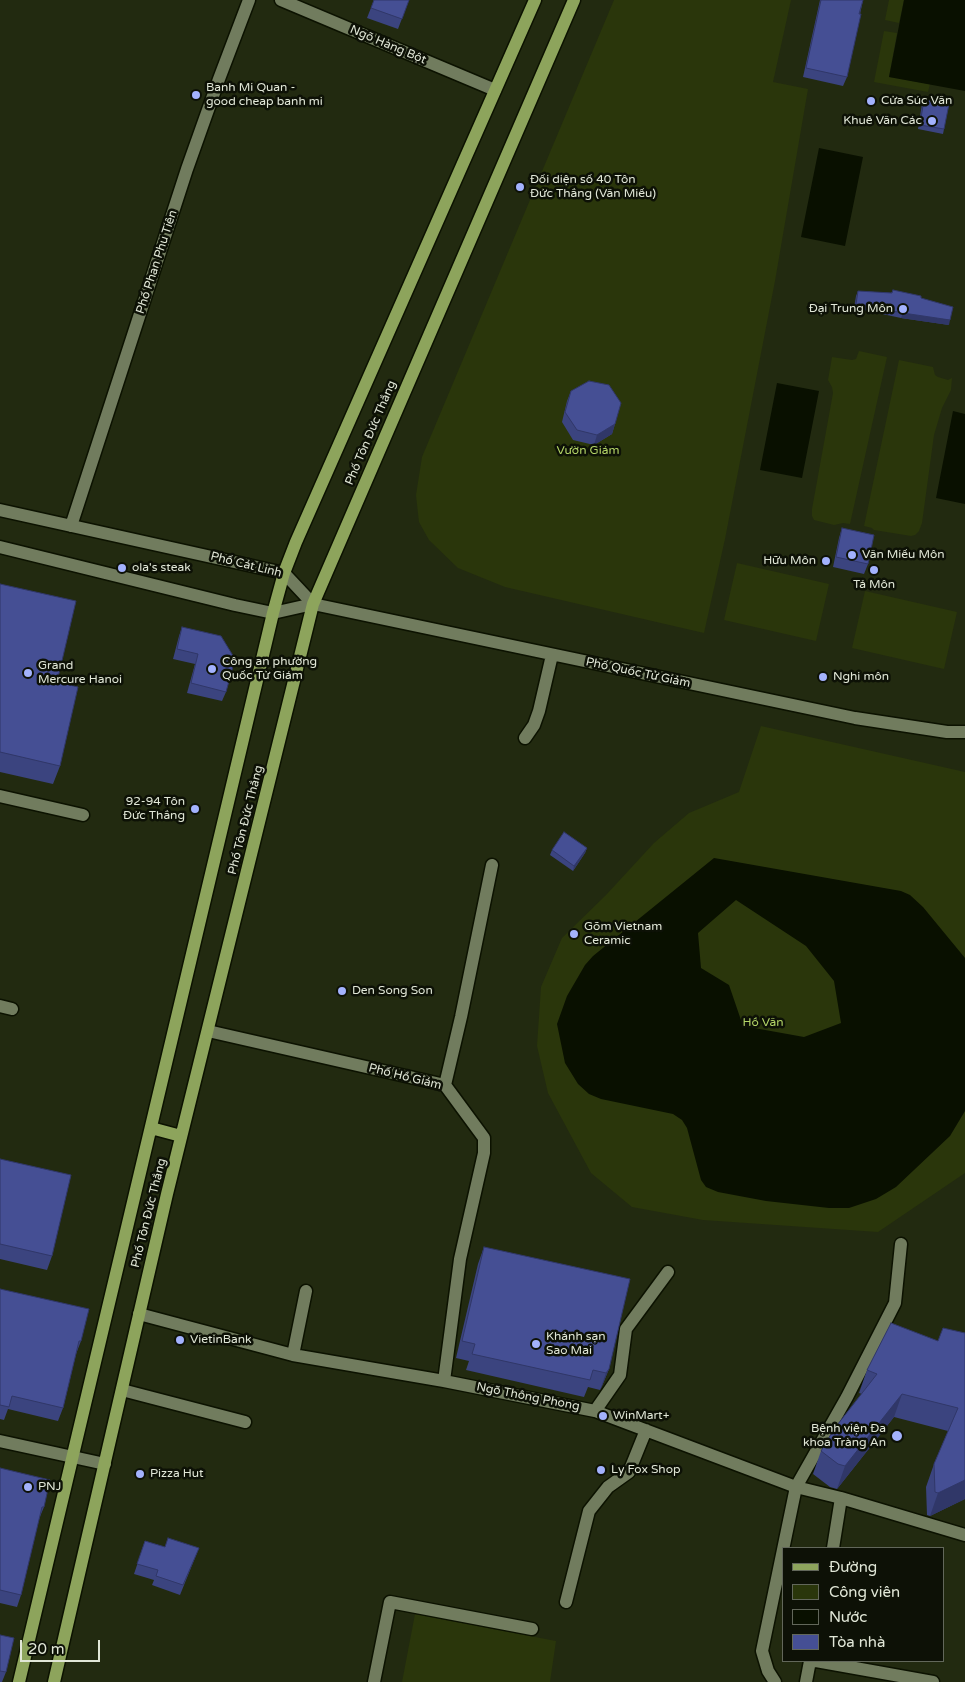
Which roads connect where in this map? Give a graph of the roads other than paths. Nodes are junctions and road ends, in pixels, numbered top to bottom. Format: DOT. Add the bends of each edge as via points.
graph roads {
  1 [pos="249,0"];
  2 [pos="281,0"];
  3 [pos="535,0"];
  4 [pos="574,0"];
  5 [pos="495,90"];
  6 [pos="0,510"];
  7 [pos="71,526"];
  8 [pos="0,547"];
  9 [pos="284,573"];
  10 [pos="313,604"];
  11 [pos="273,613"];
  12 [pos="552,655"];
  13 [pos="965,732"];
  14 [pos="525,738"];
  15 [pos="0,796"];
  16 [pos="83,815"];
  17 [pos="492,865"];
  18 [pos="208,1031"];
  19 [pos="445,1085"];
  20 [pos="151,1128"];
  21 [pos="182,1136"];
  22 [pos="901,1244"];
  23 [pos="668,1272"];
  24 [pos="306,1291"];
  25 [pos="139,1314"];
  26 [pos="293,1355"];
  27 [pos="444,1381"];
  28 [pos="122,1390"];
  29 [pos="595,1410"];
  30 [pos="245,1422"];
  31 [pos="646,1430"];
  32 [pos="0,1441"];
  33 [pos="73,1458"];
  34 [pos="105,1464"];
  35 [pos="796,1487"];
  36 [pos="841,1498"];
  37 [pos="965,1535"];
  38 [pos="784,1547"];
  39 [pos="833,1547"];
  40 [pos="782,1555"];
  41 [pos="566,1602"];
  42 [pos="532,1629"];
  43 [pos="810,1662"];
  44 [pos="822,1662"];
  45 [pos="19,1682"];
  46 [pos="54,1682"];
  47 [pos="374,1682"];
  48 [pos="775,1682"];
  49 [pos="806,1682"];
  50 [pos="933,1682"];
  1 -- 7 [label="street, Phố Phan Phu Tiên" via="200,133"];
  2 -- 5 [label="street, Ngõ Hàng Bột"];
  3 -- 5 [label="main road, Phố Tôn Đức Thắng"];
  4 -- 10 [label="main road, Phố Tôn Đức Thắng"];
  5 -- 9 [label="main road, Phố Tôn Đức Thắng"];
  6 -- 7 [label="street, Phố Cát Linh"];
  7 -- 9 [label="street, Phố Cát Linh"];
  8 -- 11 [label="street"];
  9 -- 10 [label="street, Phố Cát Linh"];
  9 -- 11 [label="main road, Phố Tôn Đức Thắng"];
  10 -- 11 [label="street"];
  10 -- 12 [label="street, Phố Quốc Tử Giám"];
  10 -- 18 [label="main road, Phố Tôn Đức Thắng"];
  11 -- 20 [label="main road, Phố Tôn Đức Thắng"];
  12 -- 13 [label="street, Phố Quốc Tử Giám" via="855,718"];
  12 -- 14 [label="street" via="539,711"];
  15 -- 16 [label="street"];
  17 -- 19 [label="street"];
  18 -- 19 [label="street, Phố Hồ Giám"];
  18 -- 21 [label="main road, Phố Tôn Đức Thắng"];
  19 -- 27 [label="street, Phố Hồ Giám" via="484,1138 484,1153 460,1260"];
  20 -- 21 [label="main road"];
  20 -- 33 [label="main road, Phố Tôn Đức Thắng"];
  21 -- 25 [label="main road, Phố Tôn Đức Thắng"];
  22 -- 35 [label="street" via="896,1303"];
  23 -- 29 [label="street" via="626,1329 620,1375"];
  24 -- 26 [label="street"];
  25 -- 26 [label="street, Ngõ Thông Phong"];
  25 -- 28 [label="main road, Phố Tôn Đức Thắng"];
  26 -- 27 [label="street, Ngõ Thông Phong"];
  27 -- 29 [label="street, Ngõ Thông Phong"];
  28 -- 30 [label="street"];
  28 -- 34 [label="main road, Phố Tôn Đức Thắng"];
  29 -- 31 [label="street, Ngõ Thông Phong"];
  31 -- 35 [label="street, Ngõ Thông Phong"];
  31 -- 41 [label="street" via="629,1472 608,1487 589,1511"];
  32 -- 33 [label="street"];
  33 -- 34 [label="street"];
  33 -- 45 [label="main road, Phố Tôn Đức Thắng"];
  34 -- 46 [label="main road, Phố Tôn Đức Thắng"];
  35 -- 36 [label="street, Ngõ Thông Phong"];
  35 -- 38 [label="street"];
  36 -- 37 [label="street, Ngõ Thông Phong"];
  36 -- 39 [label="street"];
  40 -- 48 [label="street" via="762,1651"];
  42 -- 47 [label="street" via="390,1602"];
  43 -- 49 [label="street"];
  44 -- 50 [label="street"];
}
